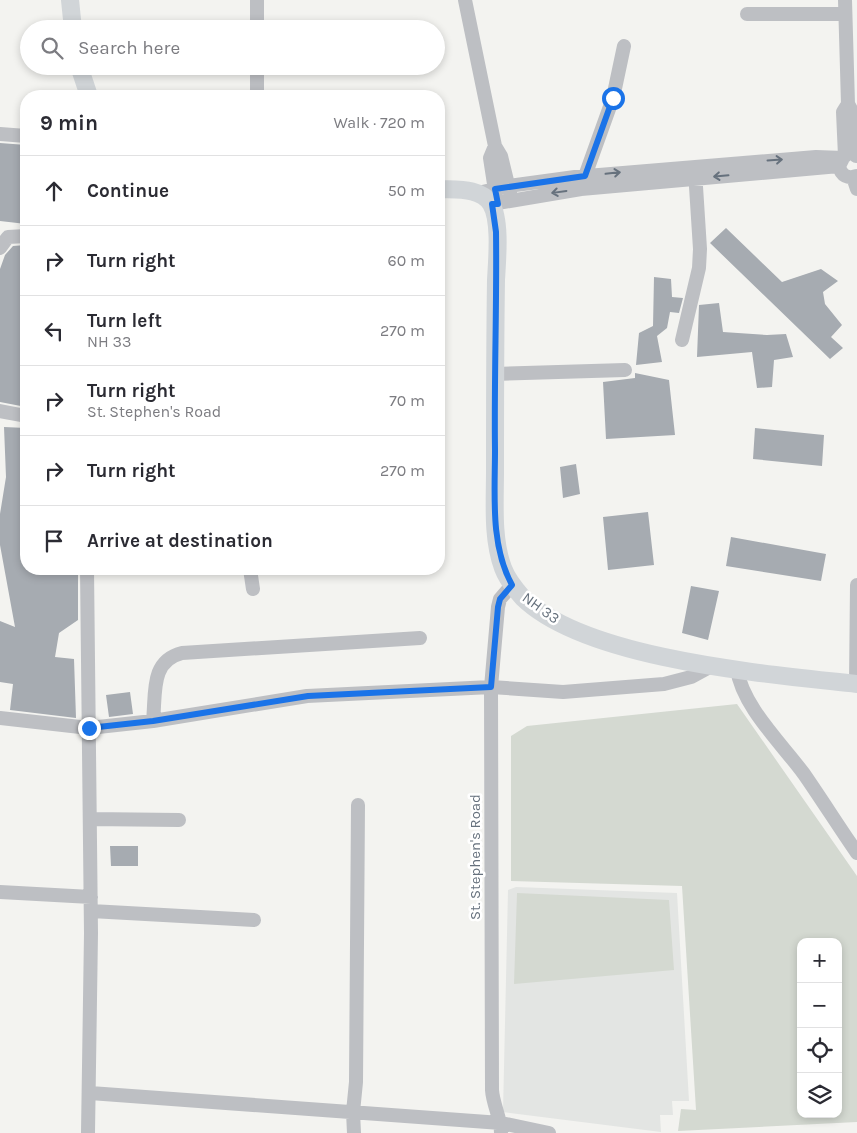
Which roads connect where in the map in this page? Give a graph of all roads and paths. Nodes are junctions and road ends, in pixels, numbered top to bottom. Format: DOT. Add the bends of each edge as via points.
graph roads {
  1 [pos="70,0"];
  2 [pos="257,0"];
  3 [pos="465,0"];
  4 [pos="845,0"];
  5 [pos="747,14"];
  6 [pos="845,14"];
  7 [pos="72,20"];
  8 [pos="257,20"];
  9 [pos="624,46"];
  10 [pos="82,75"];
  11 [pos="257,75"];
  12 [pos="87,90"];
  13 [pos="257,90"];
  14 [pos="0,134"];
  15 [pos="20,136"];
  16 [pos="848,159"];
  17 [pos="695,172"];
  18 [pos="585,176"];
  19 [pos="856,181"];
  20 [pos="445,190"];
  21 [pos="494,195"];
  22 [pos="20,236"];
  23 [pos="0,248"];
  24 [pos="682,340"];
  25 [pos="625,370"];
  26 [pos="495,374"];
  27 [pos="0,410"];
  28 [pos="20,415"];
  29 [pos="87,575"];
  30 [pos="251,575"];
  31 [pos="512,585"];
  32 [pos="857,585"];
  33 [pos="253,589"];
  34 [pos="420,638"];
  35 [pos="713,665"];
  36 [pos="737,669"];
  37 [pos="856,684"];
  38 [pos="491,687"];
  39 [pos="0,718"];
  40 [pos="153,721"];
  41 [pos="89,728"];
  42 [pos="358,805"];
  43 [pos="90,819"];
  44 [pos="179,820"];
  45 [pos="857,853"];
  46 [pos="0,892"];
  47 [pos="91,904"];
  48 [pos="254,920"];
  49 [pos="90,1093"];
  50 [pos="353,1112"];
  51 [pos="501,1128"];
  52 [pos="88,1133"];
  53 [pos="354,1133"];
  54 [pos="550,1133"];
  1 -- 7 [label="main road"];
  2 -- 8 [label="street"];
  3 -- 21 [label="street" via="495,146 490,158"];
  4 -- 6 [label="street"];
  5 -- 6 [label="street"];
  6 -- 16 [label="street" via="848,104 843,112"];
  9 -- 18 [label="street" via="613,98"];
  10 -- 12 [label="main road"];
  11 -- 13 [label="street"];
  14 -- 15 [label="street"];
  16 -- 17 [label="street" via="816,157"];
  16 -- 19 [label="street" via="845,176"];
  18 -- 17 [label="street, one-way"];
  17 -- 21 [label="street, one-way" via="512,201"];
  17 -- 24 [label="street" via="699,268"];
  18 -- 21 [label="street"];
  20 -- 21 [label="main road"];
  21 -- 26 [label="main road, NH 33"];
  22 -- 23 [label="street" via="8,237"];
  25 -- 26 [label="street"];
  26 -- 31 [label="main road, NH 33" via="497,535 503,569"];
  27 -- 28 [label="street"];
  29 -- 41 [label="street"];
  30 -- 33 [label="street"];
  31 -- 35 [label="main road, NH 33" via="544,614 572,629 641,651"];
  31 -- 38 [label="street, St. Stephen's Road" via="500,599 498,607"];
  32 -- 37 [label="street"];
  34 -- 40 [label="street" via="173,655 160,668"];
  35 -- 36 [label="main road, NH 33"];
  35 -- 38 [label="street" via="691,677 664,684 563,692"];
  36 -- 37 [label="main road, NH 33"];
  36 -- 45 [label="street" via="748,701 804,774"];
  38 -- 40 [label="street" via="308,696"];
  38 -- 51 [label="street, St. Stephen's Road" via="492,1090"];
  39 -- 41 [label="street"];
  40 -- 41 [label="street"];
  41 -- 43 [label="street"];
  42 -- 50 [label="street" via="356,1082"];
  43 -- 44 [label="street"];
  43 -- 47 [label="street"];
  46 -- 47 [label="street"];
  47 -- 48 [label="street"];
  47 -- 49 [label="street"];
  49 -- 50 [label="street"];
  49 -- 52 [label="street"];
  50 -- 51 [label="street"];
  50 -- 53 [label="street"];
  51 -- 54 [label="street"];
}
